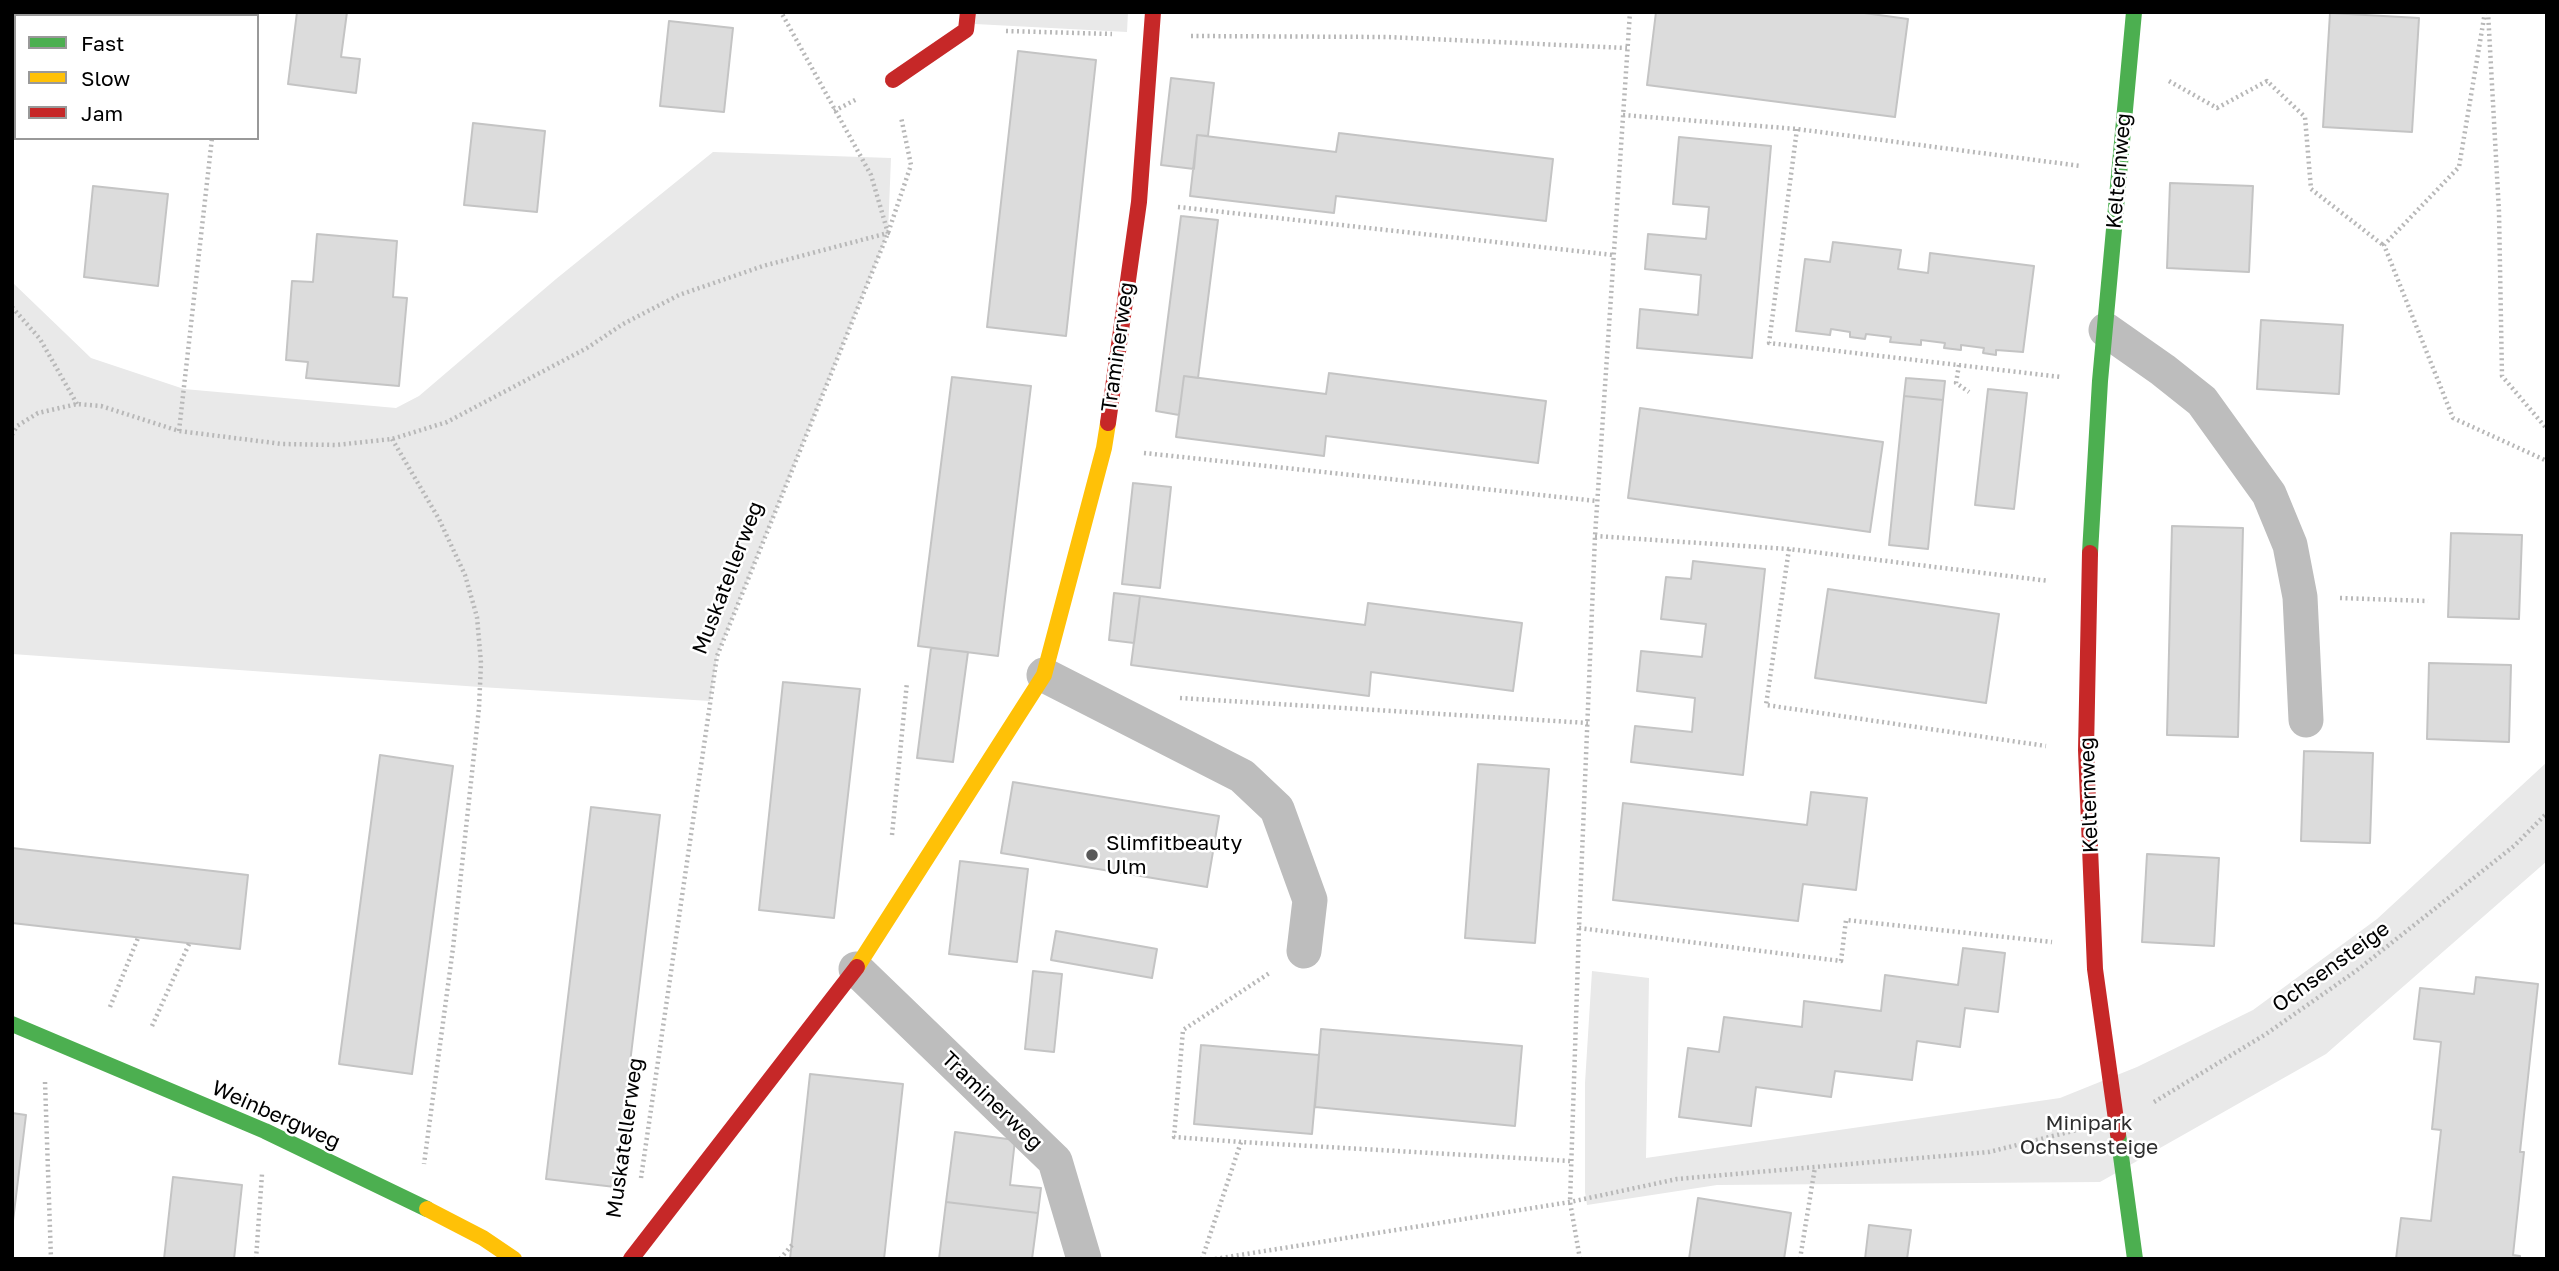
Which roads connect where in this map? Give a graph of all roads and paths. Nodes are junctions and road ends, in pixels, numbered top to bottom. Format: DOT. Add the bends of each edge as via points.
graph roads {
  1 [pos="781,12"];
  2 [pos="968,12"];
  3 [pos="1153,12"];
  4 [pos="1630,12"];
  5 [pos="2134,12"];
  6 [pos="2487,12"];
  7 [pos="966,30"];
  8 [pos="1151,36"];
  9 [pos="1627,48"];
  10 [pos="2129,58"];
  11 [pos="893,80"];
  12 [pos="1623,115"];
  13 [pos="1797,129"];
  14 [pos="212,140"];
  15 [pos="2119,171"];
  16 [pos="1139,202"];
  17 [pos="888,233"];
  18 [pos="2384,245"];
  19 [pos="1613,255"];
  20 [pos="12,307"];
  21 [pos="2106,330"];
  22 [pos="1959,365"];
  23 [pos="2101,381"];
  24 [pos="1969,392"];
  25 [pos="77,404"];
  26 [pos="2547,429"];
  27 [pos="179,430"];
  28 [pos="12,435"];
  29 [pos="392,439"];
  30 [pos="1104,448"];
  31 [pos="2547,461"];
  32 [pos="1597,501"];
  33 [pos="1595,536"];
  34 [pos="1789,550"];
  35 [pos="2088,586"];
  36 [pos="2300,597"];
  37 [pos="2428,601"];
  38 [pos="1044,675"];
  39 [pos="907,682"];
  40 [pos="2306,720"];
  41 [pos="1588,723"];
  42 [pos="1147,726"];
  43 [pos="2086,750"];
  44 [pos="2547,813"];
  45 [pos="891,845"];
  46 [pos="1579,928"];
  47 [pos="2094,934"];
  48 [pos="138,938"];
  49 [pos="189,944"];
  50 [pos="1304,951"];
  51 [pos="856,969"];
  52 [pos="110,1007"];
  53 [pos="12,1024"];
  54 [pos="152,1026"];
  55 [pos="43,1036"];
  56 [pos="2116,1121"];
  57 [pos="265,1132"];
  58 [pos="1241,1142"];
  59 [pos="1570,1161"];
  60 [pos="1815,1167"];
  61 [pos="640,1180"];
  62 [pos="1570,1202"];
  63 [pos="419,1205"];
  64 [pos="792,1245"];
  65 [pos="51,1259"];
  66 [pos="256,1259"];
  67 [pos="514,1259"];
  68 [pos="631,1259"];
  69 [pos="780,1259"];
  70 [pos="1084,1259"];
  71 [pos="1202,1259"];
  72 [pos="1215,1259"];
  73 [pos="1580,1259"];
  74 [pos="1800,1259"];
  75 [pos="2135,1259"];
  1 -- 17 [label="path" via="871,175"];
  2 -- 7 [label="street"];
  3 -- 8 [label="street, Traminerweg"];
  4 -- 9 [label="path"];
  5 -- 10 [label="street, Kelternweg"];
  6 -- 18 [label="path" via="2459,167"];
  6 -- 26 [label="path" via="2499,212 2502,376"];
  7 -- 8 [label="path"];
  7 -- 11 [label="street"];
  8 -- 9 [label="path" via="1388,37"];
  8 -- 16 [label="street, Traminerweg"];
  9 -- 12 [label="path"];
  10 -- 15 [label="street, Kelternweg"];
  10 -- 18 [label="path" via="2217,108 2267,81 2305,117 2311,189"];
  11 -- 17 [label="path, Muskatellerweg" via="911,165"];
  12 -- 13 [label="path"];
  12 -- 19 [label="path"];
  13 -- 15 [label="path"];
  13 -- 22 [label="path" via="1769,344"];
  14 -- 27 [label="path"];
  15 -- 21 [label="street, Kelternweg"];
  16 -- 19 [label="path"];
  16 -- 30 [label="street, Traminerweg"];
  17 -- 29 [label="path" via="763,266 679,295 447,422"];
  17 -- 61 [label="path, Muskatellerweg" via="717,656"];
  18 -- 31 [label="path" via="2453,418"];
  19 -- 32 [label="path"];
  20 -- 25 [label="path" via="40,339"];
  21 -- 23 [label="street, Kelternweg"];
  21 -- 36 [label="street" via="2202,401 2233,442 2269,494 2290,545"];
  22 -- 23 [label="path"];
  22 -- 24 [label="path" via="1956,383"];
  23 -- 35 [label="street, Kelternweg"];
  25 -- 27 [label="path" via="101,406"];
  25 -- 28 [label="path" via="38,413 17,426"];
  27 -- 29 [label="path" via="282,444"];
  29 -- 63 [label="path" via="439,519 465,575 477,617 481,663 454,935"];
  30 -- 32 [label="path"];
  30 -- 38 [label="street, Traminerweg"];
  32 -- 33 [label="path"];
  33 -- 34 [label="path"];
  33 -- 41 [label="path"];
  34 -- 35 [label="path"];
  34 -- 43 [label="path" via="1766,705"];
  35 -- 43 [label="street, Kelternweg"];
  36 -- 37 [label="path"];
  36 -- 40 [label="street"];
  38 -- 42 [label="street"];
  38 -- 51 [label="street, Traminerweg"];
  39 -- 45 [label="path"];
  41 -- 42 [label="path" via="1170,698"];
  41 -- 46 [label="path"];
  42 -- 50 [label="street" via="1242,776 1277,809 1310,900"];
  43 -- 47 [label="street, Kelternweg"];
  44 -- 56 [label="path, Ochsensteige" via="2514,846 2356,971 2266,1034"];
  46 -- 47 [label="path" via="1841,961 1846,920 2062,943"];
  46 -- 59 [label="path"];
  47 -- 56 [label="street, Kelternweg"];
  48 -- 52 [label="path"];
  49 -- 54 [label="path"];
  50 -- 58 [label="path" via="1184,1030 1174,1137"];
  51 -- 68 [label="street, Traminerweg"];
  51 -- 70 [label="street, Traminerweg" via="1055,1161"];
  53 -- 55 [label="street, Weinbergweg"];
  55 -- 57 [label="street, Weinbergweg"];
  55 -- 65 [label="path"];
  56 -- 60 [label="path, Ochsensteige" via="1989,1152"];
  56 -- 75 [label="street, Kelternweg"];
  57 -- 63 [label="street, Weinbergweg"];
  57 -- 66 [label="path"];
  58 -- 59 [label="path"];
  58 -- 71 [label="path"];
  59 -- 62 [label="path"];
  60 -- 62 [label="path, Ochsensteige" via="1677,1179"];
  60 -- 74 [label="path"];
  62 -- 72 [label="path, Ochsensteige"];
  62 -- 73 [label="path"];
  63 -- 67 [label="street, Weinbergweg"];
  64 -- 69 [label="path"];
}
